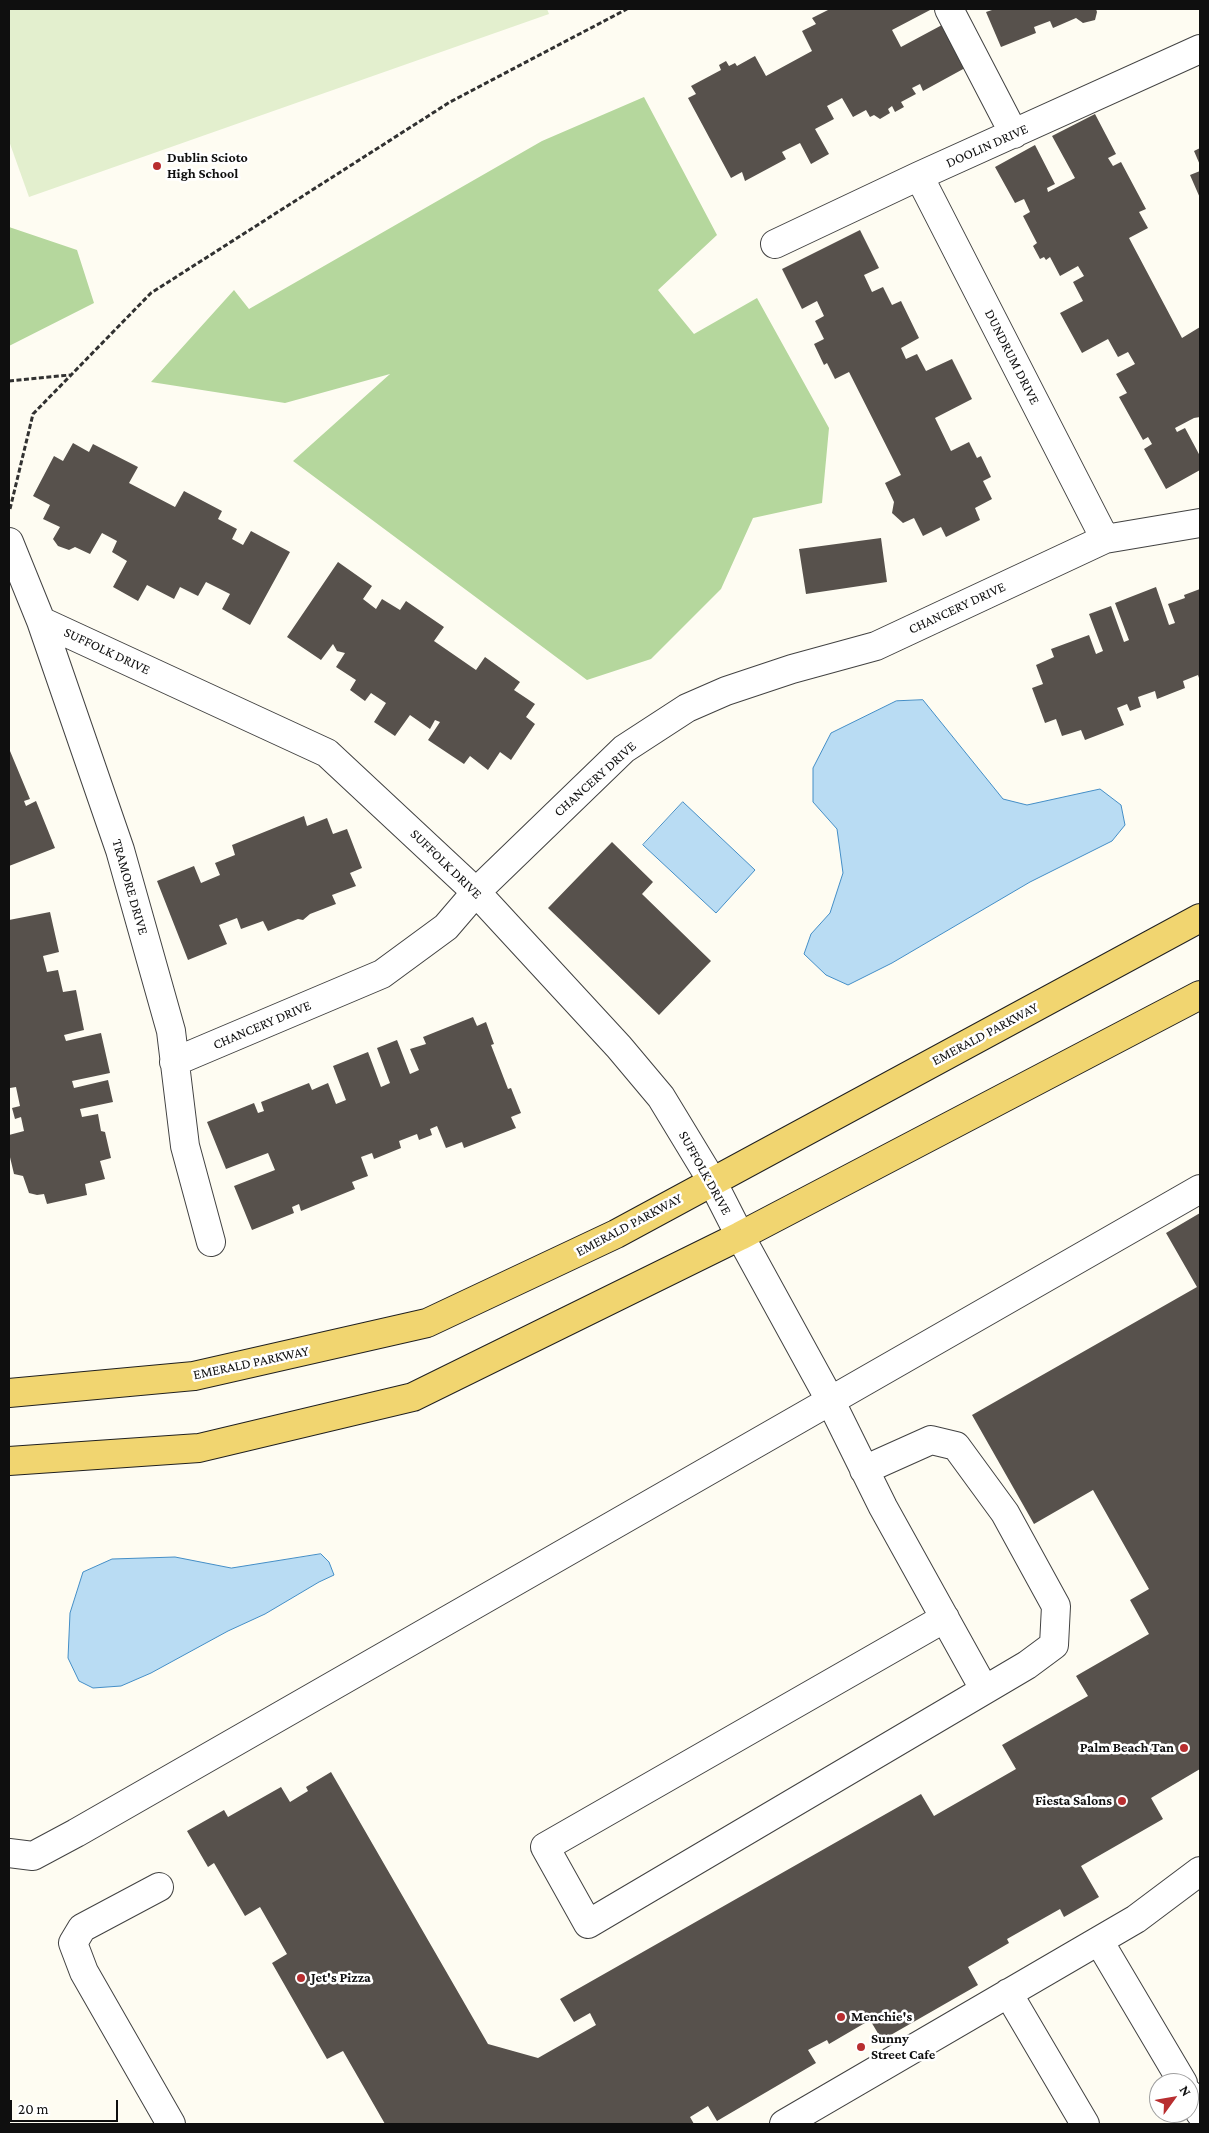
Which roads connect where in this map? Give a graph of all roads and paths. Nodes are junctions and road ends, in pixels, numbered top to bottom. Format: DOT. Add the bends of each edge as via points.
graph roads {
  1 [pos="627,9"];
  2 [pos="949,9"];
  3 [pos="1200,49"];
  4 [pos="1014,134"];
  5 [pos="919,176"];
  6 [pos="775,244"];
  7 [pos="70,375"];
  8 [pos="9,382"];
  9 [pos="9,514"];
  10 [pos="1200,524"];
  11 [pos="1105,539"];
  12 [pos="9,542"];
  13 [pos="42,621"];
  14 [pos="476,892"];
  15 [pos="1200,918"];
  16 [pos="1200,995"];
  17 [pos="174,1062"];
  18 [pos="712,1181"];
  19 [pos="1200,1189"];
  20 [pos="740,1236"];
  21 [pos="211,1242"];
  22 [pos="9,1393"];
  23 [pos="830,1400"];
  24 [pos="9,1462"];
  25 [pos="864,1470"];
  26 [pos="945,1618"];
  27 [pos="984,1689"];
  28 [pos="9,1853"];
  29 [pos="1200,1872"];
  30 [pos="159,1886"];
  31 [pos="1099,1941"];
  32 [pos="1008,1994"];
  33 [pos="1177,2073"];
  34 [pos="171,2124"];
  35 [pos="784,2124"];
  36 [pos="1084,2124"];
  1 -- 7 [label="path" via="450,102 151,293"];
  2 -- 4 [label="street"];
  3 -- 4 [label="street, DOOLIN DRIVE"];
  4 -- 5 [label="street, DOOLIN DRIVE"];
  5 -- 6 [label="street, DOOLIN DRIVE"];
  5 -- 11 [label="street, DUNDRUM DRIVE"];
  7 -- 8 [label="path"];
  7 -- 9 [label="path" via="32,414"];
  10 -- 11 [label="street, CHANCERY DRIVE"];
  11 -- 14 [label="street, CHANCERY DRIVE" via="876,646 792,669 687,708 624,749"];
  12 -- 13 [label="street, TRAMORE DRIVE"];
  13 -- 14 [label="street, SUFFOLK DRIVE" via="327,753"];
  13 -- 17 [label="street, TRAMORE DRIVE" via="120,850 170,1031"];
  14 -- 17 [label="street, CHANCERY DRIVE" via="446,927 382,974"];
  14 -- 18 [label="street, SUFFOLK DRIVE" via="661,1097"];
  15 -- 18 [label="main road, EMERALD PARKWAY"];
  16 -- 20 [label="main road"];
  17 -- 21 [label="street, TRAMORE DRIVE" via="185,1146"];
  18 -- 20 [label="street, SUFFOLK DRIVE"];
  18 -- 22 [label="main road, EMERALD PARKWAY" via="616,1234 427,1322 194,1376"];
  19 -- 23 [label="street"];
  20 -- 23 [label="street, SUFFOLK DRIVE"];
  20 -- 24 [label="main road" via="413,1397 199,1448"];
  23 -- 25 [label="street, SUFFOLK DRIVE"];
  23 -- 28 [label="street" via="76,1833 32,1856"];
  25 -- 26 [label="street, SUFFOLK DRIVE"];
  25 -- 27 [label="street" via="931,1440 956,1446 1005,1513 1056,1606 1054,1645 1027,1665"];
  26 -- 27 [label="street, SUFFOLK DRIVE"];
  26 -- 27 [label="street" via="545,1847 588,1924"];
  29 -- 31 [label="street" via="1136,1919"];
  30 -- 34 [label="street" via="82,1928 73,1943 84,1972"];
  31 -- 32 [label="street"];
  31 -- 33 [label="street"];
  32 -- 35 [label="street"];
  32 -- 36 [label="street"];
}
